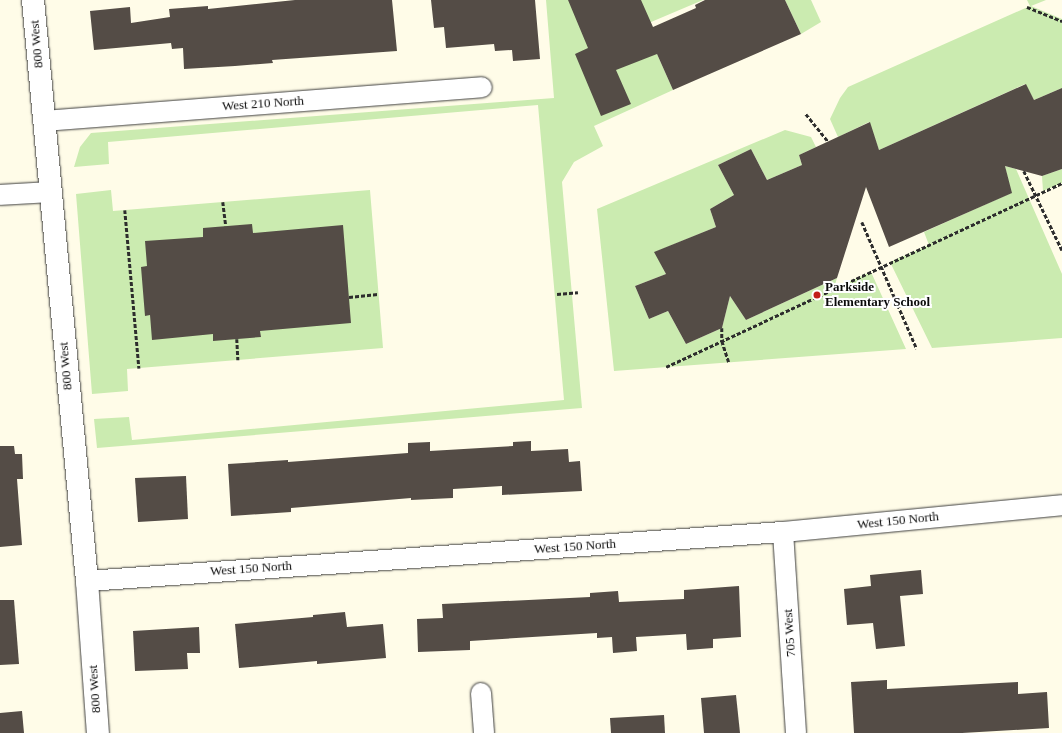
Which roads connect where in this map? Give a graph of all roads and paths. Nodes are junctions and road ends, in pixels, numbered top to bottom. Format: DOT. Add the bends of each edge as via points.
graph roads {
  1 [pos="33,0"];
  2 [pos="1027,8"];
  3 [pos="1062,21"];
  4 [pos="482,87"];
  5 [pos="806,114"];
  6 [pos="44,121"];
  7 [pos="828,141"];
  8 [pos="1024,171"];
  9 [pos="1062,183"];
  10 [pos="50,192"];
  11 [pos="0,195"];
  12 [pos="1036,195"];
  13 [pos="223,202"];
  14 [pos="125,210"];
  15 [pos="862,222"];
  16 [pos="226,226"];
  17 [pos="1062,250"];
  18 [pos="881,266"];
  19 [pos="578,292"];
  20 [pos="378,294"];
  21 [pos="557,294"];
  22 [pos="349,297"];
  23 [pos="722,328"];
  24 [pos="237,339"];
  25 [pos="722,341"];
  26 [pos="917,349"];
  27 [pos="238,360"];
  28 [pos="729,362"];
  29 [pos="666,367"];
  30 [pos="139,368"];
  31 [pos="1062,505"];
  32 [pos="783,532"];
  33 [pos="87,581"];
  34 [pos="481,693"];
  35 [pos="98,733"];
  36 [pos="484,733"];
  37 [pos="796,733"];
  1 -- 6 [label="street, 800 West"];
  2 -- 3 [label="path"];
  4 -- 6 [label="street, West 210 North"];
  5 -- 7 [label="path"];
  6 -- 10 [label="street, 800 West"];
  8 -- 12 [label="path"];
  9 -- 12 [label="path"];
  10 -- 11 [label="street"];
  10 -- 33 [label="street, 800 West"];
  12 -- 17 [label="path"];
  12 -- 18 [label="path"];
  13 -- 16 [label="path"];
  14 -- 30 [label="path"];
  15 -- 18 [label="path"];
  18 -- 25 [label="path"];
  18 -- 26 [label="path"];
  19 -- 21 [label="path"];
  20 -- 22 [label="path"];
  23 -- 25 [label="path"];
  24 -- 27 [label="path"];
  25 -- 28 [label="path"];
  25 -- 29 [label="path"];
  31 -- 32 [label="street, West 150 North"];
  32 -- 33 [label="street, West 150 North"];
  32 -- 37 [label="street, 705 West"];
  33 -- 35 [label="street, 800 West"];
  34 -- 36 [label="street"];
}
